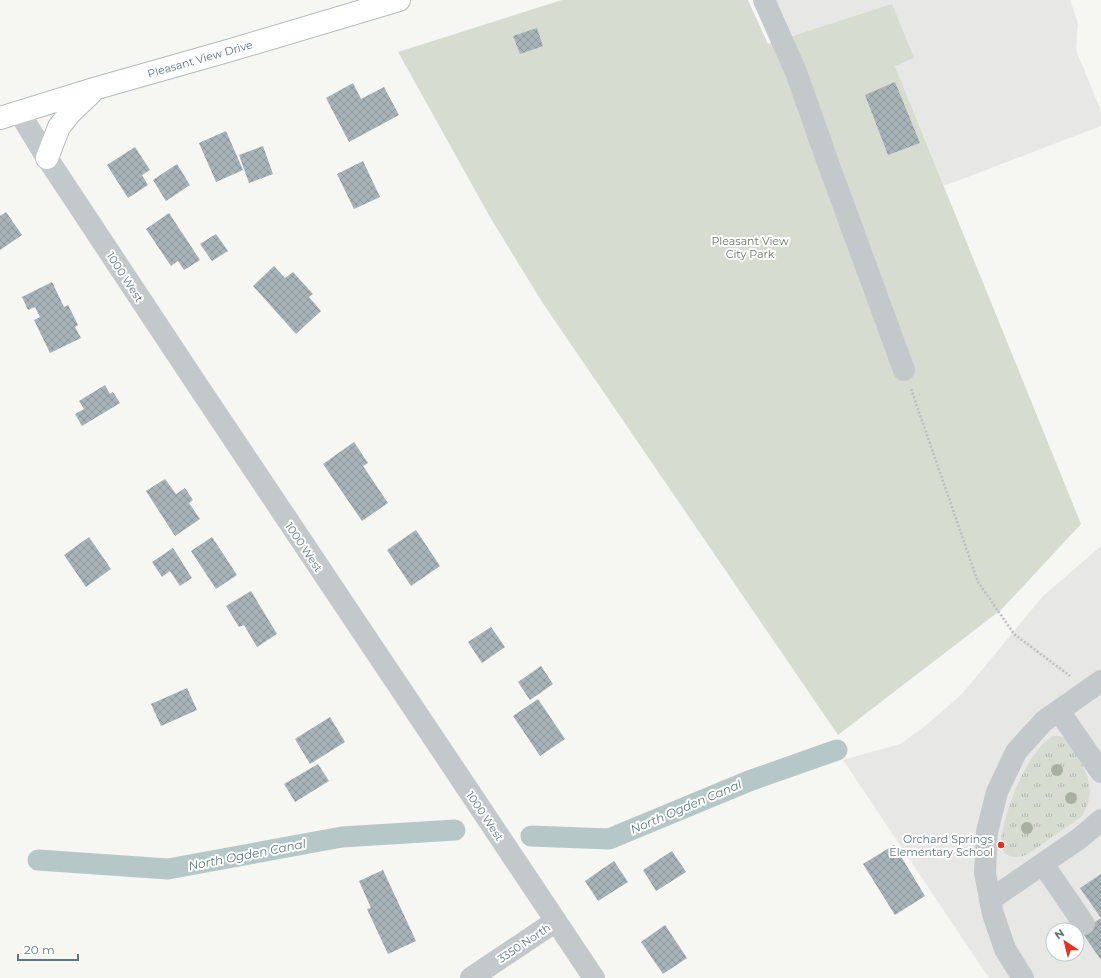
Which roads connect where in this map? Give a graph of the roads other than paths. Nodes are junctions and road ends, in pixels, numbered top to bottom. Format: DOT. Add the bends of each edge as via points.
graph roads {
  1 [pos="399,0"];
  2 [pos="764,0"];
  3 [pos="96,88"];
  4 [pos="10,115"];
  5 [pos="47,158"];
  6 [pos="904,370"];
  7 [pos="1101,681"];
  8 [pos="1059,711"];
  9 [pos="1101,772"];
  10 [pos="1101,820"];
  11 [pos="1043,864"];
  12 [pos="990,900"];
  13 [pos="556,921"];
  14 [pos="1083,922"];
  15 [pos="471,978"];
  16 [pos="594,978"];
  17 [pos="1023,978"];
  1 -- 3 [label="main road, Pleasant View Drive"];
  2 -- 6 [label="street" via="796,72"];
  3 -- 4 [label="main road, Pleasant View Drive"];
  3 -- 5 [label="main road" via="59,127"];
  4 -- 5 [label="street, 1000 West"];
  5 -- 13 [label="street, 1000 West"];
  7 -- 8 [label="street"];
  8 -- 9 [label="street"];
  8 -- 12 [label="street" via="1044,721 1016,752 997,792 987,832 985,873"];
  10 -- 11 [label="street"];
  11 -- 12 [label="street"];
  11 -- 14 [label="street"];
  12 -- 17 [label="street" via="1005,949"];
  13 -- 15 [label="street, 3350 North"];
  13 -- 16 [label="street, 1000 West"];
}
